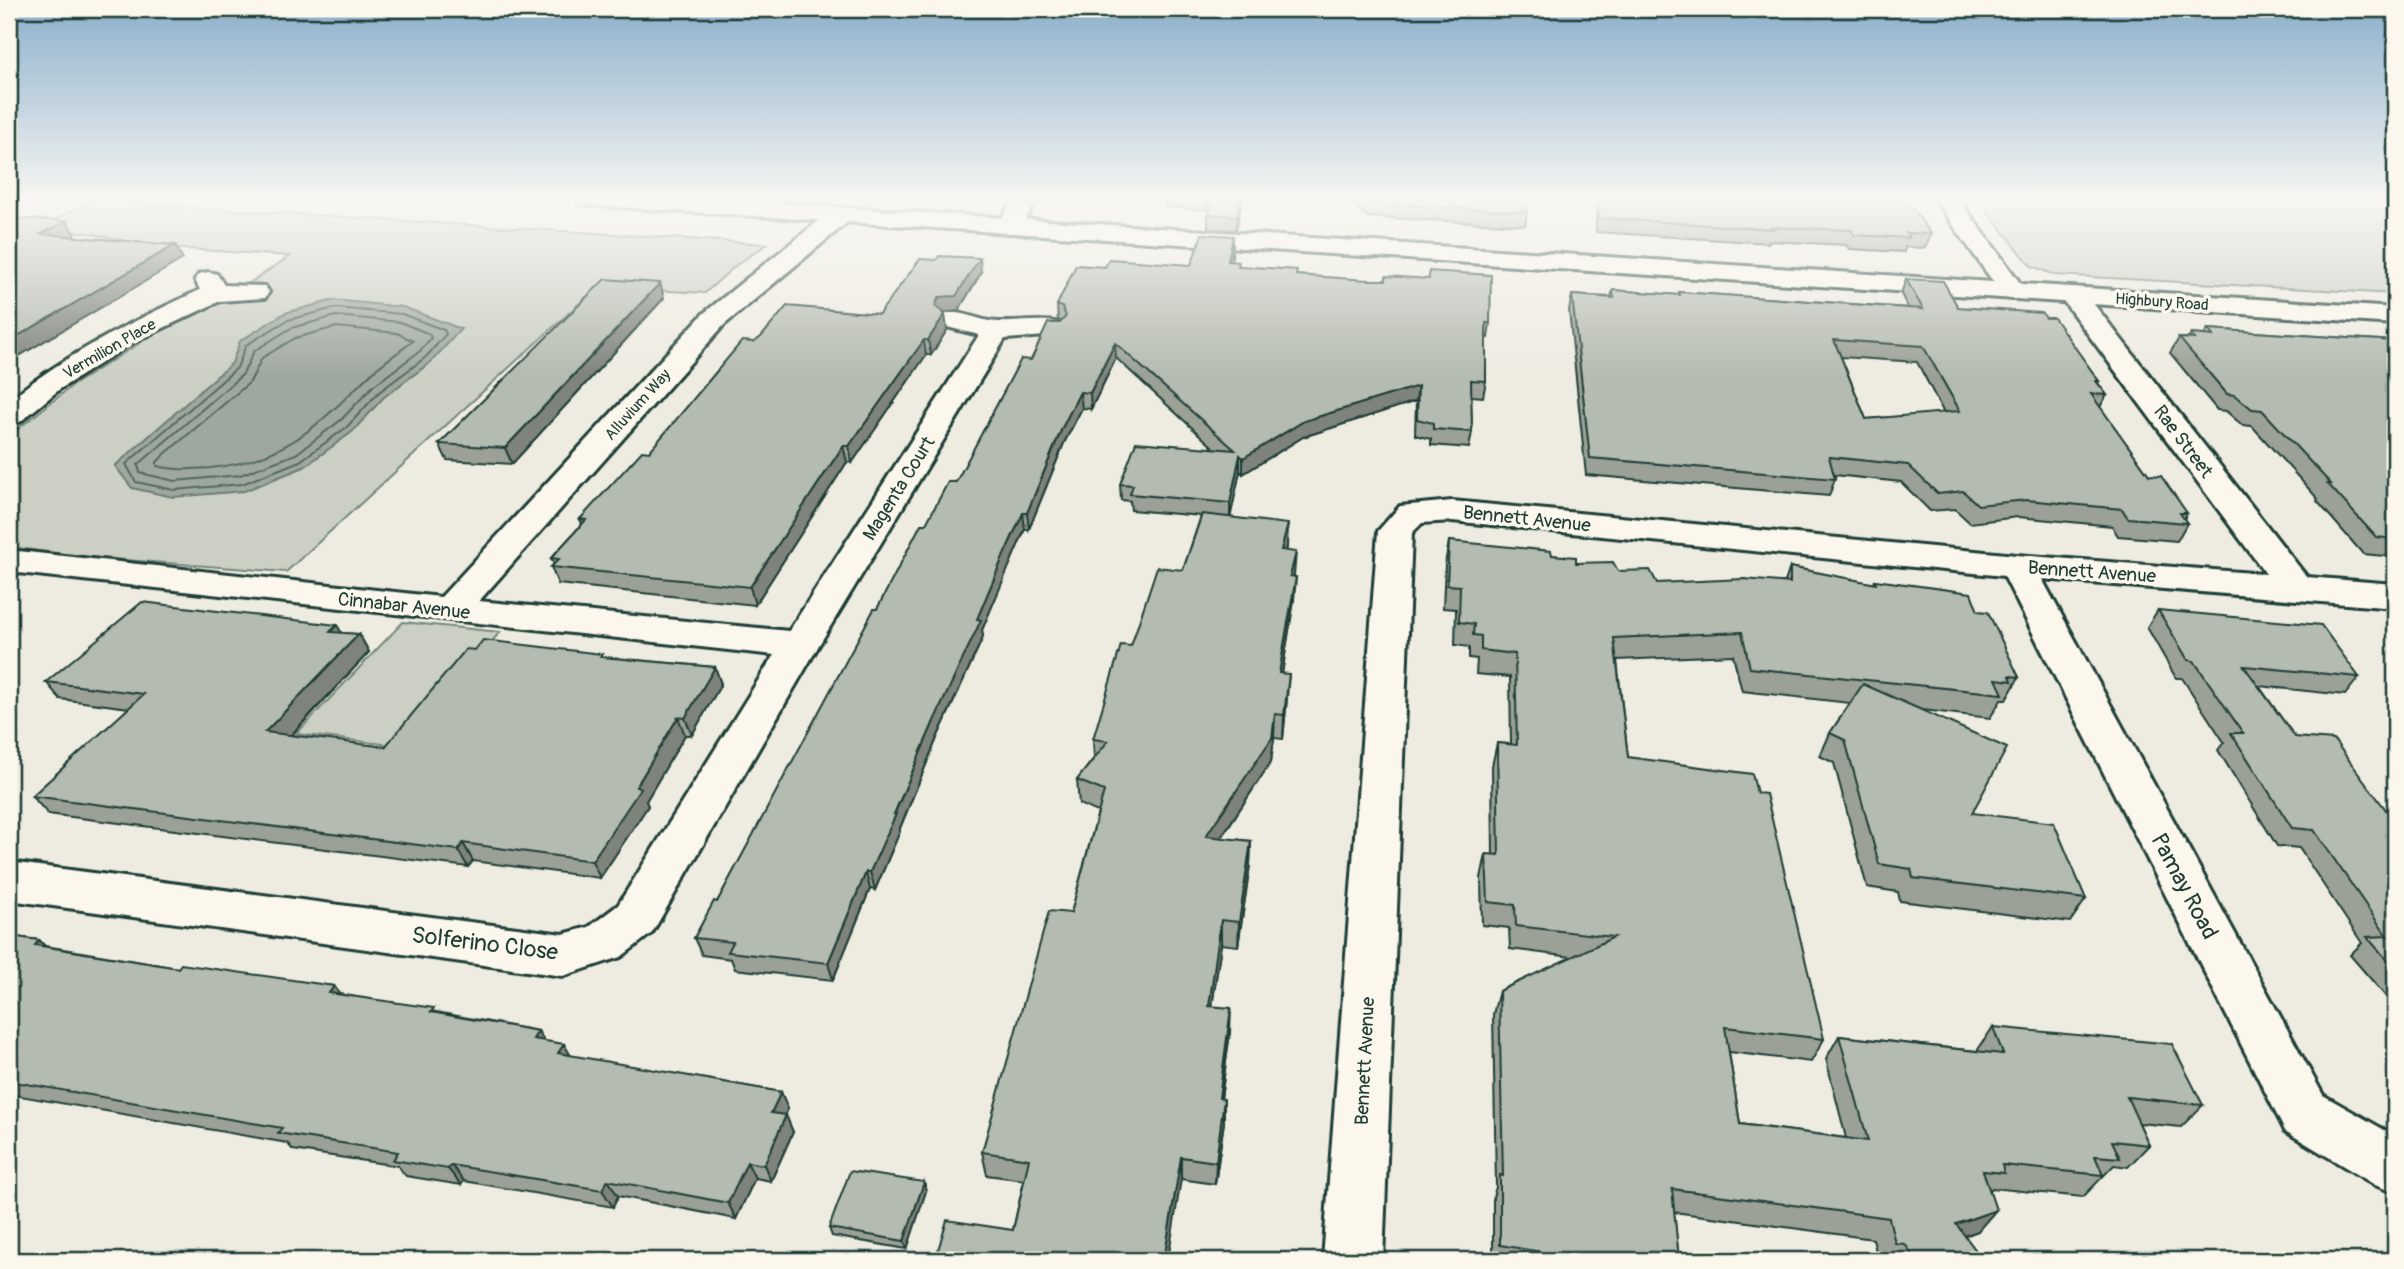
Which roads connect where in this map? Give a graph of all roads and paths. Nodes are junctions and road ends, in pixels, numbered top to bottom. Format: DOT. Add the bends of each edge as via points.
graph roads {
  1 [pos="789,257"];
  2 [pos="1491,257"];
  3 [pos="1988,257"];
  4 [pos="2012,291"];
  5 [pos="256,292"];
  6 [pos="2072,295"];
  7 [pos="2395,316"];
  8 [pos="953,320"];
  9 [pos="1051,329"];
  10 [pos="996,331"];
  11 [pos="9,415"];
  12 [pos="9,561"];
  13 [pos="2017,566"];
  14 [pos="2295,587"];
  15 [pos="2395,596"];
  16 [pos="450,610"];
  17 [pos="800,645"];
  18 [pos="9,881"];
  19 [pos="2395,1166"];
  20 [pos="1353,1260"];
  1 -- 16 [label="street, Alluvium Way" via="714,319"];
  2 -- 4 [label="street, Highbury Road"];
  3 -- 4 [label="street"];
  4 -- 6 [label="street, Highbury Road"];
  5 -- 11 [label="street, Vermilion Place" via="211,286 49,383"];
  6 -- 7 [label="street, Highbury Road"];
  6 -- 14 [label="street, Rae Street"];
  8 -- 10 [label="street"];
  9 -- 10 [label="street"];
  10 -- 17 [label="street, Magenta Court"];
  12 -- 16 [label="street, Cinnabar Avenue"];
  13 -- 14 [label="street, Bennett Avenue"];
  13 -- 19 [label="street, Pamay Road" via="2304,1112"];
  13 -- 20 [label="street, Bennett Avenue" via="1451,511 1412,513 1395,531"];
  14 -- 15 [label="street, Bennett Avenue"];
  16 -- 17 [label="street, Cinnabar Avenue"];
  17 -- 18 [label="street, Solferino Close" via="635,919 604,943 563,955"];
}
